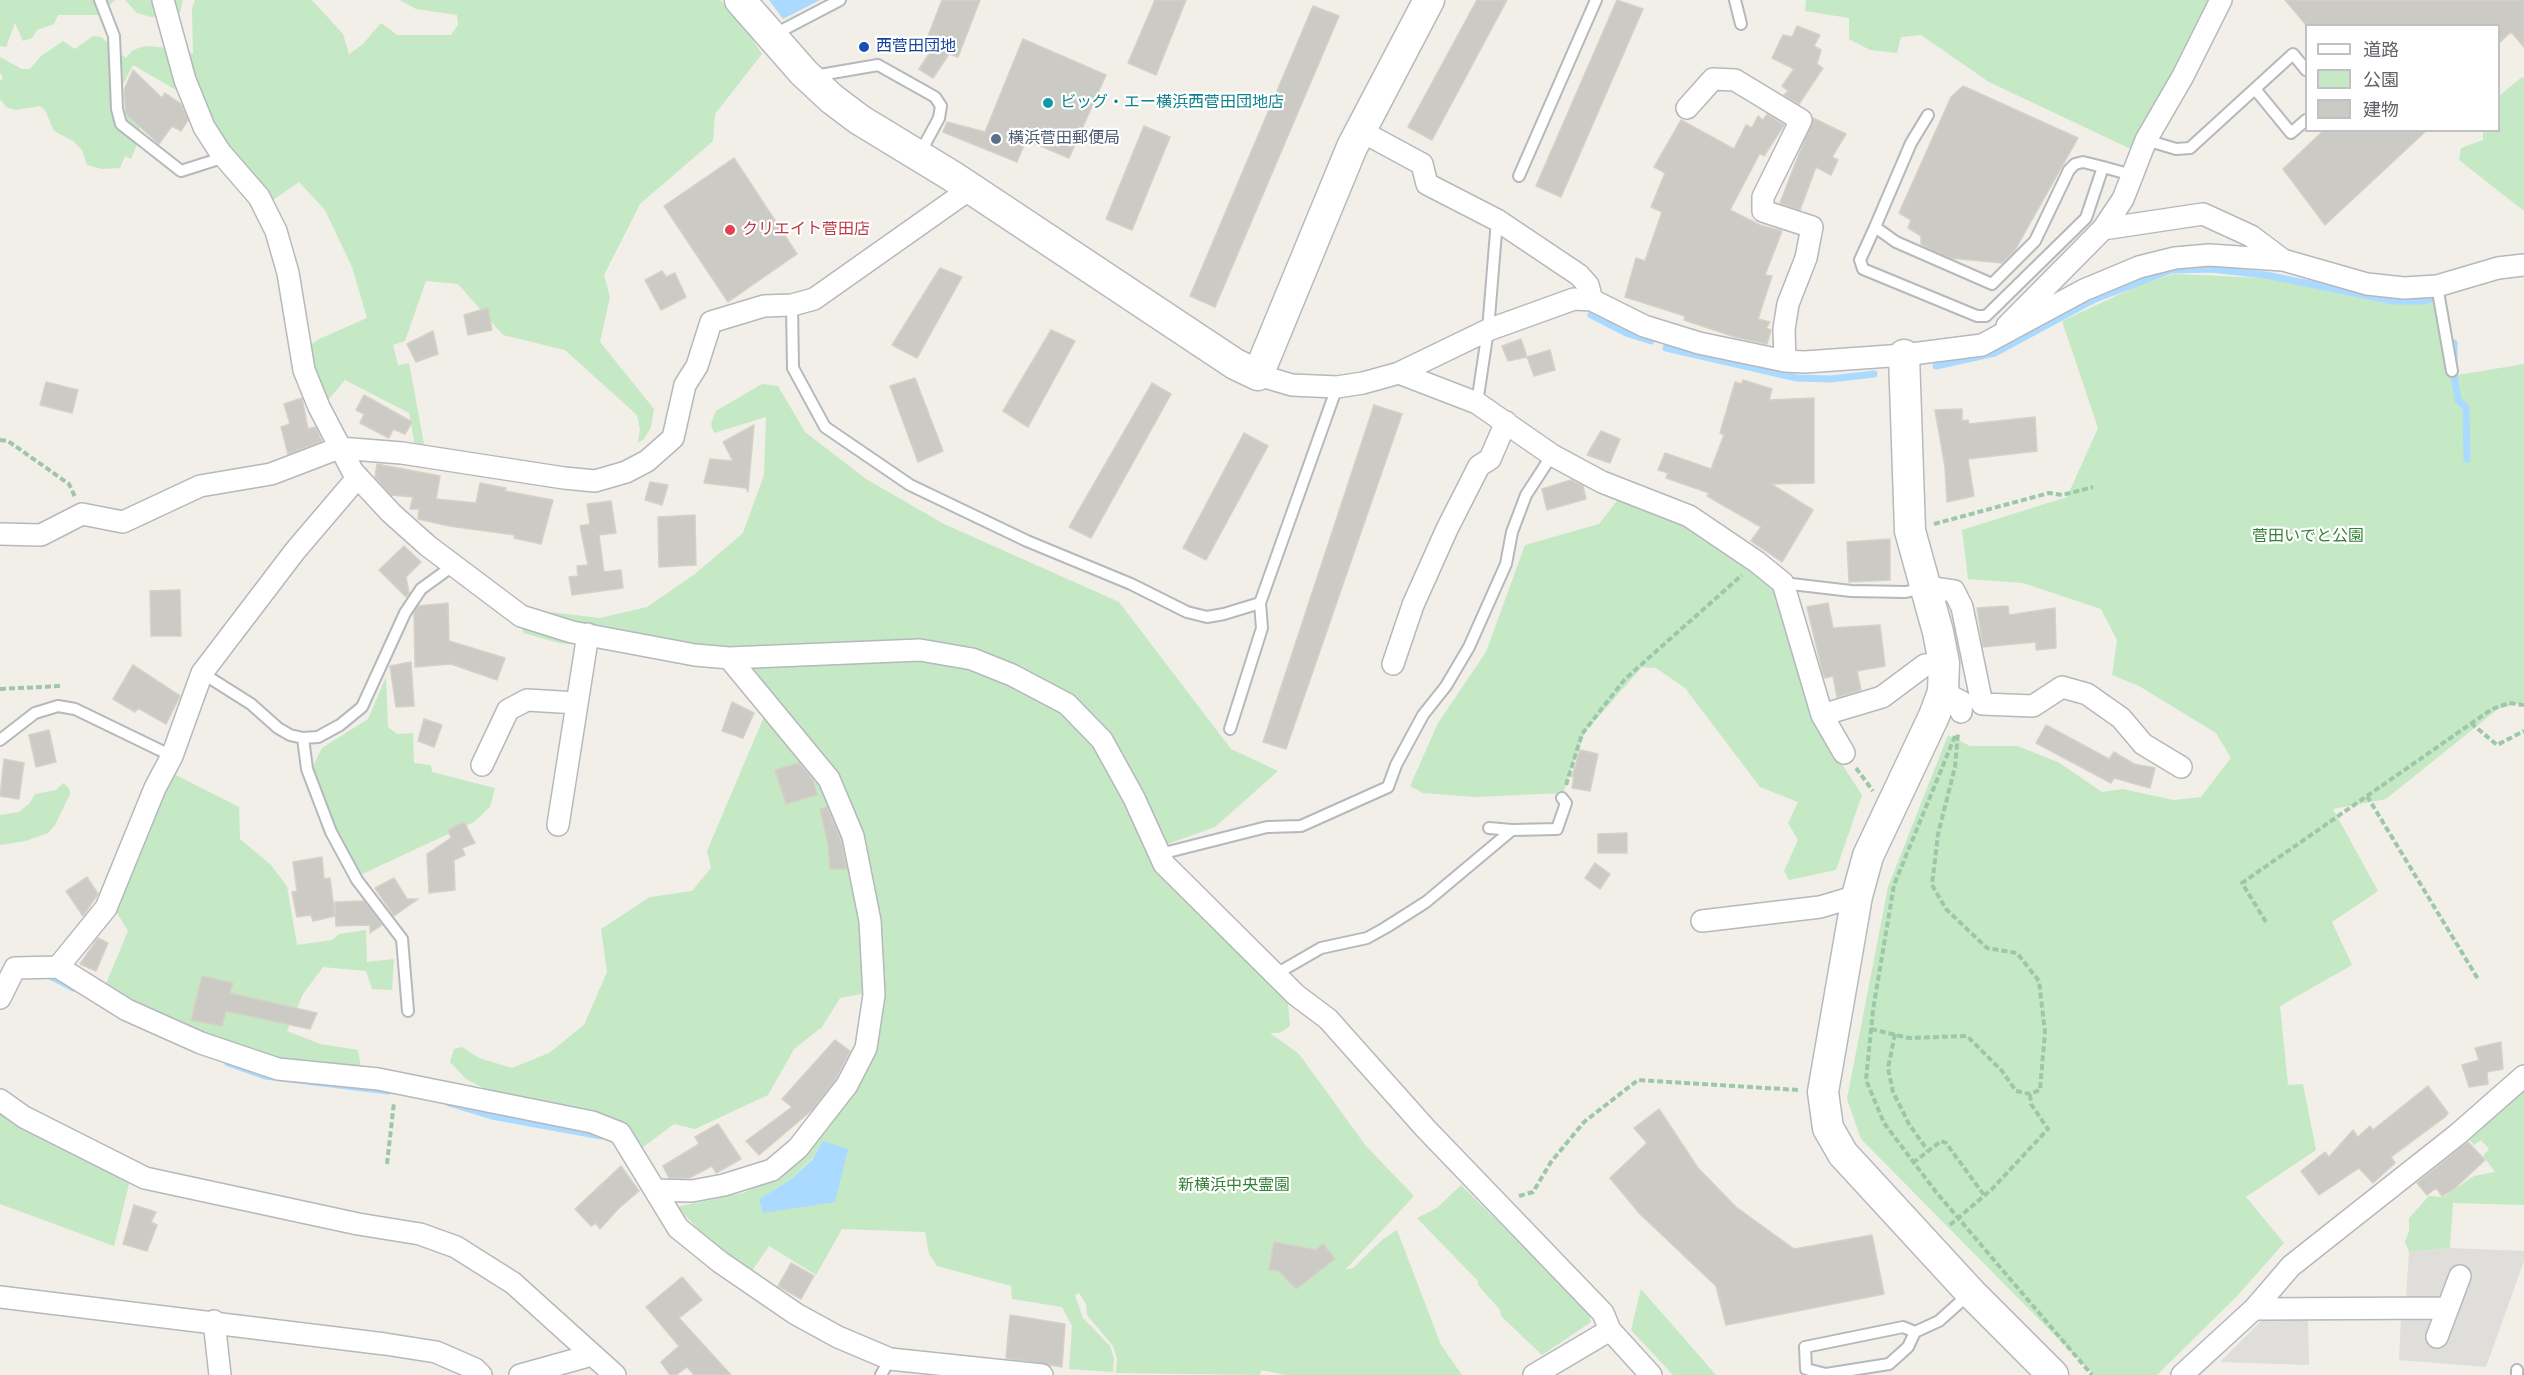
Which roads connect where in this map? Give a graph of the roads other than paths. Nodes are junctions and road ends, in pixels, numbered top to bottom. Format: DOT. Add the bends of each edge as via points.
graph roads {
  1 [pos="100,0"];
  2 [pos="164,0"];
  3 [pos="740,0"];
  4 [pos="840,0"];
  5 [pos="1429,0"];
  6 [pos="1596,0"];
  7 [pos="1735,0"];
  8 [pos="2221,0"];
  9 [pos="1740,24"];
  10 [pos="770,36"];
  11 [pos="2305,68"];
  12 [pos="808,77"];
  13 [pos="2255,89"];
  14 [pos="1687,108"];
  15 [pos="1928,115"];
  16 [pos="2305,122"];
  17 [pos="1361,131"];
  18 [pos="2146,140"];
  19 [pos="919,156"];
  20 [pos="225,157"];
  21 [pos="2103,167"];
  22 [pos="2132,175"];
  23 [pos="1519,176"];
  24 [pos="970,189"];
  25 [pos="1497,220"];
  26 [pos="1875,227"];
  27 [pos="2103,230"];
  28 [pos="2283,260"];
  29 [pos="2524,265"];
  30 [pos="2437,286"];
  31 [pos="1592,300"];
  32 [pos="792,305"];
  33 [pos="1488,330"];
  34 [pos="2000,336"];
  35 [pos="1904,355"];
  36 [pos="1785,361"];
  37 [pos="2452,371"];
  38 [pos="1400,373"];
  39 [pos="1258,375"];
  40 [pos="1337,387"];
  41 [pos="1477,404"];
  42 [pos="1506,422"];
  43 [pos="339,448"];
  44 [pos="1552,455"];
  45 [pos="358,477"];
  46 [pos="0,534"];
  47 [pos="454,565"];
  48 [pos="1783,583"];
  49 [pos="1926,587"];
  50 [pos="1260,603"];
  51 [pos="588,634"];
  52 [pos="729,658"];
  53 [pos="1944,663"];
  54 [pos="1393,664"];
  55 [pos="202,673"];
  56 [pos="577,703"];
  57 [pos="1822,716"];
  58 [pos="1230,729"];
  59 [pos="303,738"];
  60 [pos="0,740"];
  61 [pos="1844,753"];
  62 [pos="172,756"];
  63 [pos="482,765"];
  64 [pos="2181,767"];
  65 [pos="1562,798"];
  66 [pos="558,825"];
  67 [pos="1489,828"];
  68 [pos="1512,830"];
  69 [pos="1160,854"];
  70 [pos="1857,896"];
  71 [pos="1702,921"];
  72 [pos="58,967"];
  73 [pos="1276,974"];
  74 [pos="0,998"];
  75 [pos="408,1011"];
  76 [pos="2524,1076"];
  77 [pos="0,1100"];
  78 [pos="655,1190"];
  79 [pos="2460,1276"];
  80 [pos="1971,1293"];
  81 [pos="0,1297"];
  82 [pos="2448,1308"];
  83 [pos="2254,1309"];
  84 [pos="214,1321"];
  85 [pos="1610,1330"];
  86 [pos="1915,1332"];
  87 [pos="2437,1337"];
  88 [pos="592,1355"];
  89 [pos="886,1367"];
  90 [pos="1566,1367"];
  91 [pos="220,1375"];
  92 [pos="481,1375"];
  93 [pos="519,1375"];
  94 [pos="615,1375"];
  95 [pos="1042,1375"];
  96 [pos="1534,1375"];
  97 [pos="1651,1375"];
  98 [pos="2053,1375"];
  99 [pos="2182,1375"];
  1 -- 20 [label="lane" via="114,36 121,124 181,171"];
  2 -- 20 [label="street" via="185,80 204,127"];
  3 -- 10 [label="street"];
  4 -- 10 [label="lane"];
  5 -- 17 [label="street"];
  6 -- 23 [label="lane"];
  7 -- 9 [label="lane"];
  8 -- 18 [label="street"];
  10 -- 12 [label="street"];
  11 -- 13 [label="lane" via="2293,54"];
  12 -- 19 [label="street" via="860,120"];
  12 -- 19 [label="lane" via="878,65 935,97 940,106 939,118"];
  13 -- 16 [label="lane" via="2291,133"];
  13 -- 18 [label="lane" via="2190,148 2176,149"];
  14 -- 36 [label="street" via="1713,79 1735,80 1802,120 1763,197 1763,211 1812,227 1806,258 1788,304"];
  15 -- 26 [label="lane" via="1911,143"];
  17 -- 25 [label="street" via="1422,164 1427,184"];
  17 -- 39 [label="street"];
  18 -- 22 [label="street"];
  19 -- 24 [label="street"];
  20 -- 43 [label="street" via="259,197 276,231 288,273 304,370"];
  21 -- 22 [label="lane"];
  21 -- 26 [label="lane" via="2083,162 2069,170 2035,241 1992,284 1896,242"];
  21 -- 26 [label="lane" via="2086,218 1986,316 1977,316 1863,269 1860,260"];
  22 -- 27 [label="street" via="2123,199"];
  24 -- 32 [label="street" via="814,299"];
  24 -- 39 [label="street" via="1235,364"];
  25 -- 31 [label="street" via="1578,275 1588,285"];
  25 -- 33 [label="lane"];
  27 -- 28 [label="street" via="2203,214 2251,236"];
  27 -- 34 [label="street" via="2011,320"];
  28 -- 30 [label="street" via="2367,284"];
  28 -- 34 [label="street" via="2209,255 2139,267 2084,290"];
  29 -- 30 [label="street" via="2498,268"];
  30 -- 37 [label="lane"];
  31 -- 33 [label="street" via="1574,299"];
  31 -- 36 [label="street" via="1663,333"];
  32 -- 43 [label="street" via="764,306 711,322 697,366 685,385 673,438 647,461 626,472 595,481 402,453"];
  32 -- 50 [label="lane" via="793,368 825,427 910,485 1186,612 1207,617 1224,615"];
  33 -- 38 [label="street"];
  33 -- 41 [label="lane"];
  34 -- 35 [label="street" via="1982,345"];
  35 -- 36 [label="street"];
  35 -- 49 [label="street" via="1910,531"];
  38 -- 40 [label="street"];
  38 -- 41 [label="street"];
  39 -- 40 [label="street" via="1292,385"];
  40 -- 50 [label="lane"];
  41 -- 42 [label="street"];
  42 -- 44 [label="street"];
  42 -- 54 [label="street" via="1490,459 1479,466 1448,529 1413,605"];
  43 -- 45 [label="street"];
  43 -- 46 [label="street" via="271,474 200,486 123,522 82,514 41,535"];
  44 -- 48 [label="street" via="1602,482 1689,516"];
  44 -- 69 [label="lane" via="1526,495 1512,532 1506,564 1468,647 1446,686 1423,715 1388,787 1301,826 1267,826"];
  45 -- 47 [label="street" via="391,513"];
  45 -- 55 [label="street" via="288,560"];
  47 -- 51 [label="street" via="521,616"];
  47 -- 59 [label="lane" via="422,589 405,613 362,707 318,737"];
  48 -- 49 [label="lane" via="1851,591 1906,592"];
  48 -- 57 [label="street"];
  49 -- 53 [label="street"];
  49 -- 64 [label="street" via="1954,591 1962,607 1982,704 2033,706 2062,687 2087,694 2121,718 2143,744"];
  50 -- 58 [label="lane" via="1262,628"];
  51 -- 52 [label="street" via="695,656"];
  51 -- 56 [label="street"];
  52 -- 69 [label="street" via="920,650 972,659 1012,675 1067,704 1102,740"];
  52 -- 78 [label="street" via="829,779 853,836 870,921 874,995 866,1048 847,1085 798,1148 772,1170 724,1185 692,1191"];
  53 -- 57 [label="street" via="1925,665 1882,697"];
  53 -- 70 [label="street" via="1954,711 1889,812 1868,856"];
  55 -- 59 [label="lane" via="251,704 278,728"];
  55 -- 62 [label="street"];
  56 -- 63 [label="street" via="527,700 508,710"];
  56 -- 66 [label="street"];
  57 -- 61 [label="street"];
  59 -- 75 [label="lane" via="307,769 331,832 357,880 402,939"];
  60 -- 62 [label="lane" via="35,713 58,706 75,709"];
  62 -- 72 [label="street" via="106,908"];
  65 -- 68 [label="lane" via="1566,803 1557,829"];
  67 -- 68 [label="lane"];
  68 -- 73 [label="lane" via="1426,902 1385,928 1367,938 1321,948"];
  69 -- 73 [label="street" via="1179,882"];
  70 -- 71 [label="street" via="1820,907"];
  70 -- 80 [label="street" via="1823,1092 1828,1128 1843,1154"];
  72 -- 74 [label="street" via="15,968"];
  72 -- 78 [label="street" via="127,1010 201,1043 278,1070 396,1083 592,1122 620,1132"];
  73 -- 85 [label="street" via="1328,1019 1426,1129 1603,1313"];
  76 -- 83 [label="street" via="2458,1134 2291,1266"];
  77 -- 88 [label="street" via="24,1117 145,1179 420,1234 456,1247 513,1283"];
  78 -- 89 [label="street" via="678,1228 720,1263"];
  79 -- 82 [label="street"];
  80 -- 86 [label="lane" via="1939,1321"];
  80 -- 98 [label="street"];
  81 -- 84 [label="street"];
  82 -- 83 [label="street"];
  82 -- 87 [label="street"];
  83 -- 99 [label="street"];
  84 -- 91 [label="street"];
  84 -- 92 [label="street" via="436,1352"];
  85 -- 90 [label="street"];
  85 -- 97 [label="street"];
  86 -- 86 [label="lane" via="1908,1347 1889,1364 1826,1374 1806,1369 1805,1347 1903,1327"];
  88 -- 93 [label="street"];
  88 -- 94 [label="street"];
  89 -- 95 [label="street"];
  90 -- 96 [label="street"];
}
